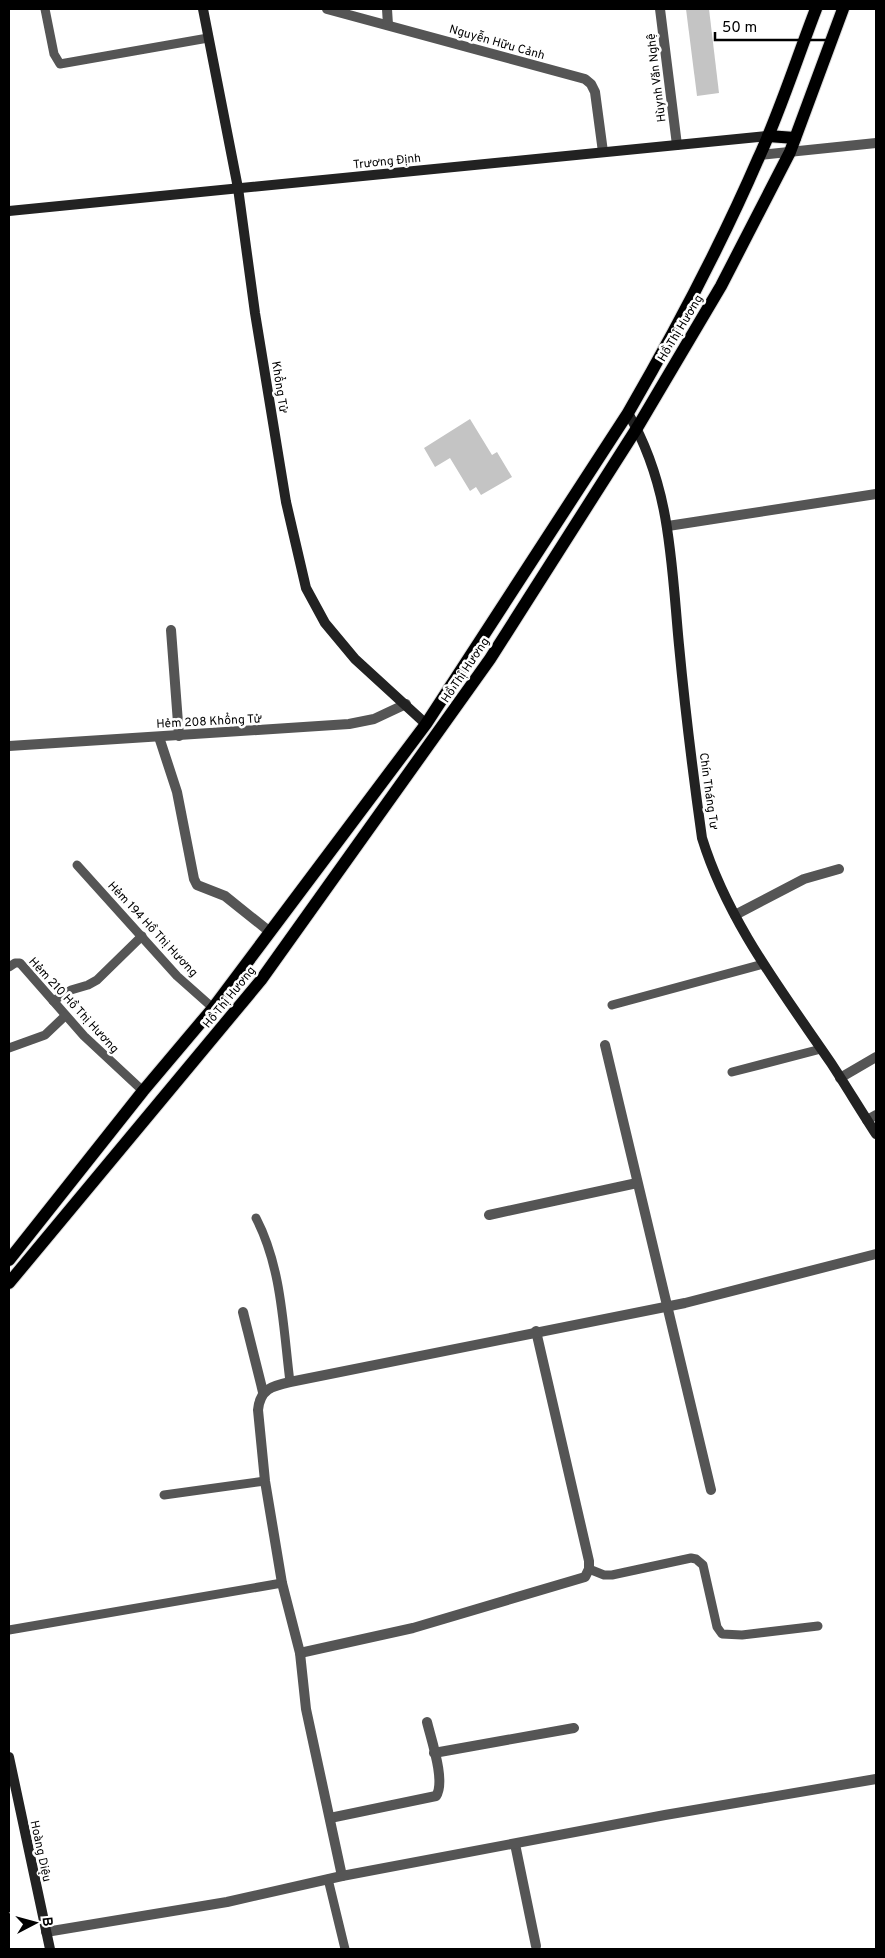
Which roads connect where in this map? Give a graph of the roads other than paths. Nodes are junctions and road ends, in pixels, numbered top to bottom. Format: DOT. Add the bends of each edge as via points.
graph roads {
  1 [pos="45,9"];
  2 [pos="202,9"];
  3 [pos="327,9"];
  4 [pos="387,9"];
  5 [pos="660,9"];
  6 [pos="816,9"];
  7 [pos="843,9"];
  8 [pos="388,25"];
  9 [pos="208,38"];
  10 [pos="768,136"];
  11 [pos="795,138"];
  12 [pos="876,143"];
  13 [pos="676,145"];
  14 [pos="603,152"];
  15 [pos="790,152"];
  16 [pos="760,155"];
  17 [pos="238,188"];
  18 [pos="9,211"];
  19 [pos="628,413"];
  20 [pos="637,428"];
  21 [pos="876,494"];
  22 [pos="668,526"];
  23 [pos="171,630"];
  24 [pos="406,704"];
  25 [pos="426,724"];
  26 [pos="179,736"];
  27 [pos="159,737"];
  28 [pos="9,746"];
  29 [pos="77,865"];
  30 [pos="839,869"];
  31 [pos="735,915"];
  32 [pos="270,932"];
  33 [pos="142,936"];
  34 [pos="763,964"];
  35 [pos="9,967"];
  36 [pos="53,1001"];
  37 [pos="612,1005"];
  38 [pos="213,1008"];
  39 [pos="65,1016"];
  40 [pos="605,1045"];
  41 [pos="9,1048"];
  42 [pos="821,1049"];
  43 [pos="876,1057"];
  44 [pos="732,1072"];
  45 [pos="840,1078"];
  46 [pos="143,1091"];
  47 [pos="872,1118"];
  48 [pos="876,1134"];
  49 [pos="638,1183"];
  50 [pos="489,1215"];
  51 [pos="256,1218"];
  52 [pos="876,1254"];
  53 [pos="9,1260"];
  54 [pos="9,1283"];
  55 [pos="667,1307"];
  56 [pos="243,1312"];
  57 [pos="536,1332"];
  58 [pos="290,1382"];
  59 [pos="263,1392"];
  60 [pos="265,1481"];
  61 [pos="711,1490"];
  62 [pos="164,1495"];
  63 [pos="589,1570"];
  64 [pos="282,1583"];
  65 [pos="818,1626"];
  66 [pos="9,1630"];
  67 [pos="300,1653"];
  68 [pos="427,1722"];
  69 [pos="574,1728"];
  70 [pos="434,1753"];
  71 [pos="9,1757"];
  72 [pos="876,1779"];
  73 [pos="330,1818"];
  74 [pos="515,1844"];
  75 [pos="342,1876"];
  76 [pos="328,1879"];
  77 [pos="46,1932"];
  78 [pos="536,1946"];
  79 [pos="50,1949"];
  80 [pos="345,1949"];
  1 -- 9 [label="lane" via="54,54 60,64"];
  2 -- 9 [label="street, Khổng Tử"];
  3 -- 8 [label="street, Nguyễn Hữu Cảnh"];
  4 -- 8 [label="street"];
  5 -- 13 [label="street, Hùynh Văn Nghệ"];
  6 -- 10 [label="main road, Hồ Thị Hương"];
  7 -- 11 [label="main road, Hồ Thị Hương"];
  8 -- 14 [label="street, Nguyễn Hữu Cảnh" via="585,79 594,92"];
  9 -- 17 [label="street, Khổng Tử"];
  10 -- 11 [label="main road"];
  10 -- 13 [label="street, Trương Định"];
  10 -- 16 [label="main road, Hồ Thị Hương"];
  11 -- 15 [label="main road, Hồ Thị Hương"];
  12 -- 15 [label="street"];
  13 -- 14 [label="street, Trương Định"];
  14 -- 17 [label="street, Trương Định"];
  15 -- 16 [label="street"];
  15 -- 20 [label="main road, Hồ Thị Hương" via="721,286"];
  16 -- 19 [label="main road, Hồ Thị Hương" via="703,275"];
  17 -- 18 [label="street, Trương Định"];
  17 -- 24 [label="street, Khổng Tử" via="254,312 286,502 306,588 325,623 344,647"];
  19 -- 20 [label="street, Chín Tháng Tư"];
  19 -- 25 [label="main road, Hồ Thị Hương"];
  20 -- 22 [label="street, Chín Tháng Tư" via="652,461"];
  20 -- 54 [label="main road, Hồ Thị Hương" via="490,659 261,980"];
  21 -- 22 [label="street"];
  22 -- 31 [label="street, Chín Tháng Tư" via="702,838"];
  23 -- 26 [label="street"];
  24 -- 25 [label="street, Khổng Tử"];
  24 -- 26 [label="street, Hẻm 208 Khổng Tử" via="374,719 349,724"];
  25 -- 32 [label="main road, Hồ Thị Hương"];
  26 -- 27 [label="street, Hẻm 208 Khổng Tử"];
  27 -- 28 [label="street, Hẻm 208 Khổng Tử"];
  27 -- 32 [label="street" via="177,792 197,885 225,896"];
  29 -- 33 [label="lane, Hẻm 194 Hồ Thị Hương"];
  30 -- 31 [label="street" via="804,878"];
  31 -- 34 [label="street, Chín Tháng Tư"];
  32 -- 38 [label="main road, Hồ Thị Hương"];
  33 -- 36 [label="lane" via="97,980"];
  33 -- 38 [label="lane, Hẻm 194 Hồ Thị Hương" via="176,976"];
  34 -- 37 [label="lane"];
  34 -- 42 [label="street, Chín Tháng Tư"];
  35 -- 36 [label="lane, Hẻm 210 Hồ Thị Hương" via="20,963"];
  36 -- 39 [label="lane, Hẻm 210 Hồ Thị Hương"];
  38 -- 46 [label="main road, Hồ Thị Hương"];
  39 -- 41 [label="lane" via="45,1035"];
  39 -- 46 [label="lane, Hẻm 210 Hồ Thị Hương"];
  40 -- 49 [label="street"];
  42 -- 44 [label="lane"];
  42 -- 45 [label="street, Chín Tháng Tư"];
  43 -- 45 [label="street"];
  45 -- 47 [label="street, Chín Tháng Tư"];
  46 -- 53 [label="main road, Hồ Thị Hương"];
  47 -- 48 [label="street, Chín Tháng Tư"];
  49 -- 50 [label="street"];
  49 -- 55 [label="street"];
  51 -- 58 [label="lane" via="274,1267"];
  52 -- 55 [label="street"];
  55 -- 57 [label="street"];
  55 -- 61 [label="street"];
  56 -- 59 [label="street"];
  57 -- 58 [label="street"];
  57 -- 63 [label="street"];
  58 -- 59 [label="street" via="272,1386"];
  59 -- 60 [label="street" via="258,1410"];
  60 -- 62 [label="lane"];
  60 -- 64 [label="street"];
  63 -- 65 [label="lane" via="612,1575 696,1559 703,1565 717,1627 722,1634 742,1635"];
  63 -- 67 [label="street" via="585,1577 541,1592 413,1628"];
  64 -- 66 [label="lane"];
  64 -- 67 [label="street"];
  67 -- 73 [label="street" via="306,1709"];
  68 -- 70 [label="street"];
  69 -- 70 [label="street"];
  70 -- 73 [label="street" via="440,1790 436,1796"];
  71 -- 77 [label="street, Hoàng Diệu"];
  72 -- 74 [label="street"];
  73 -- 75 [label="street"];
  74 -- 75 [label="street"];
  74 -- 78 [label="street"];
  75 -- 76 [label="street"];
  76 -- 77 [label="street" via="227,1902"];
  76 -- 80 [label="lane"];
  77 -- 79 [label="street, Hoàng Diệu"];
}
